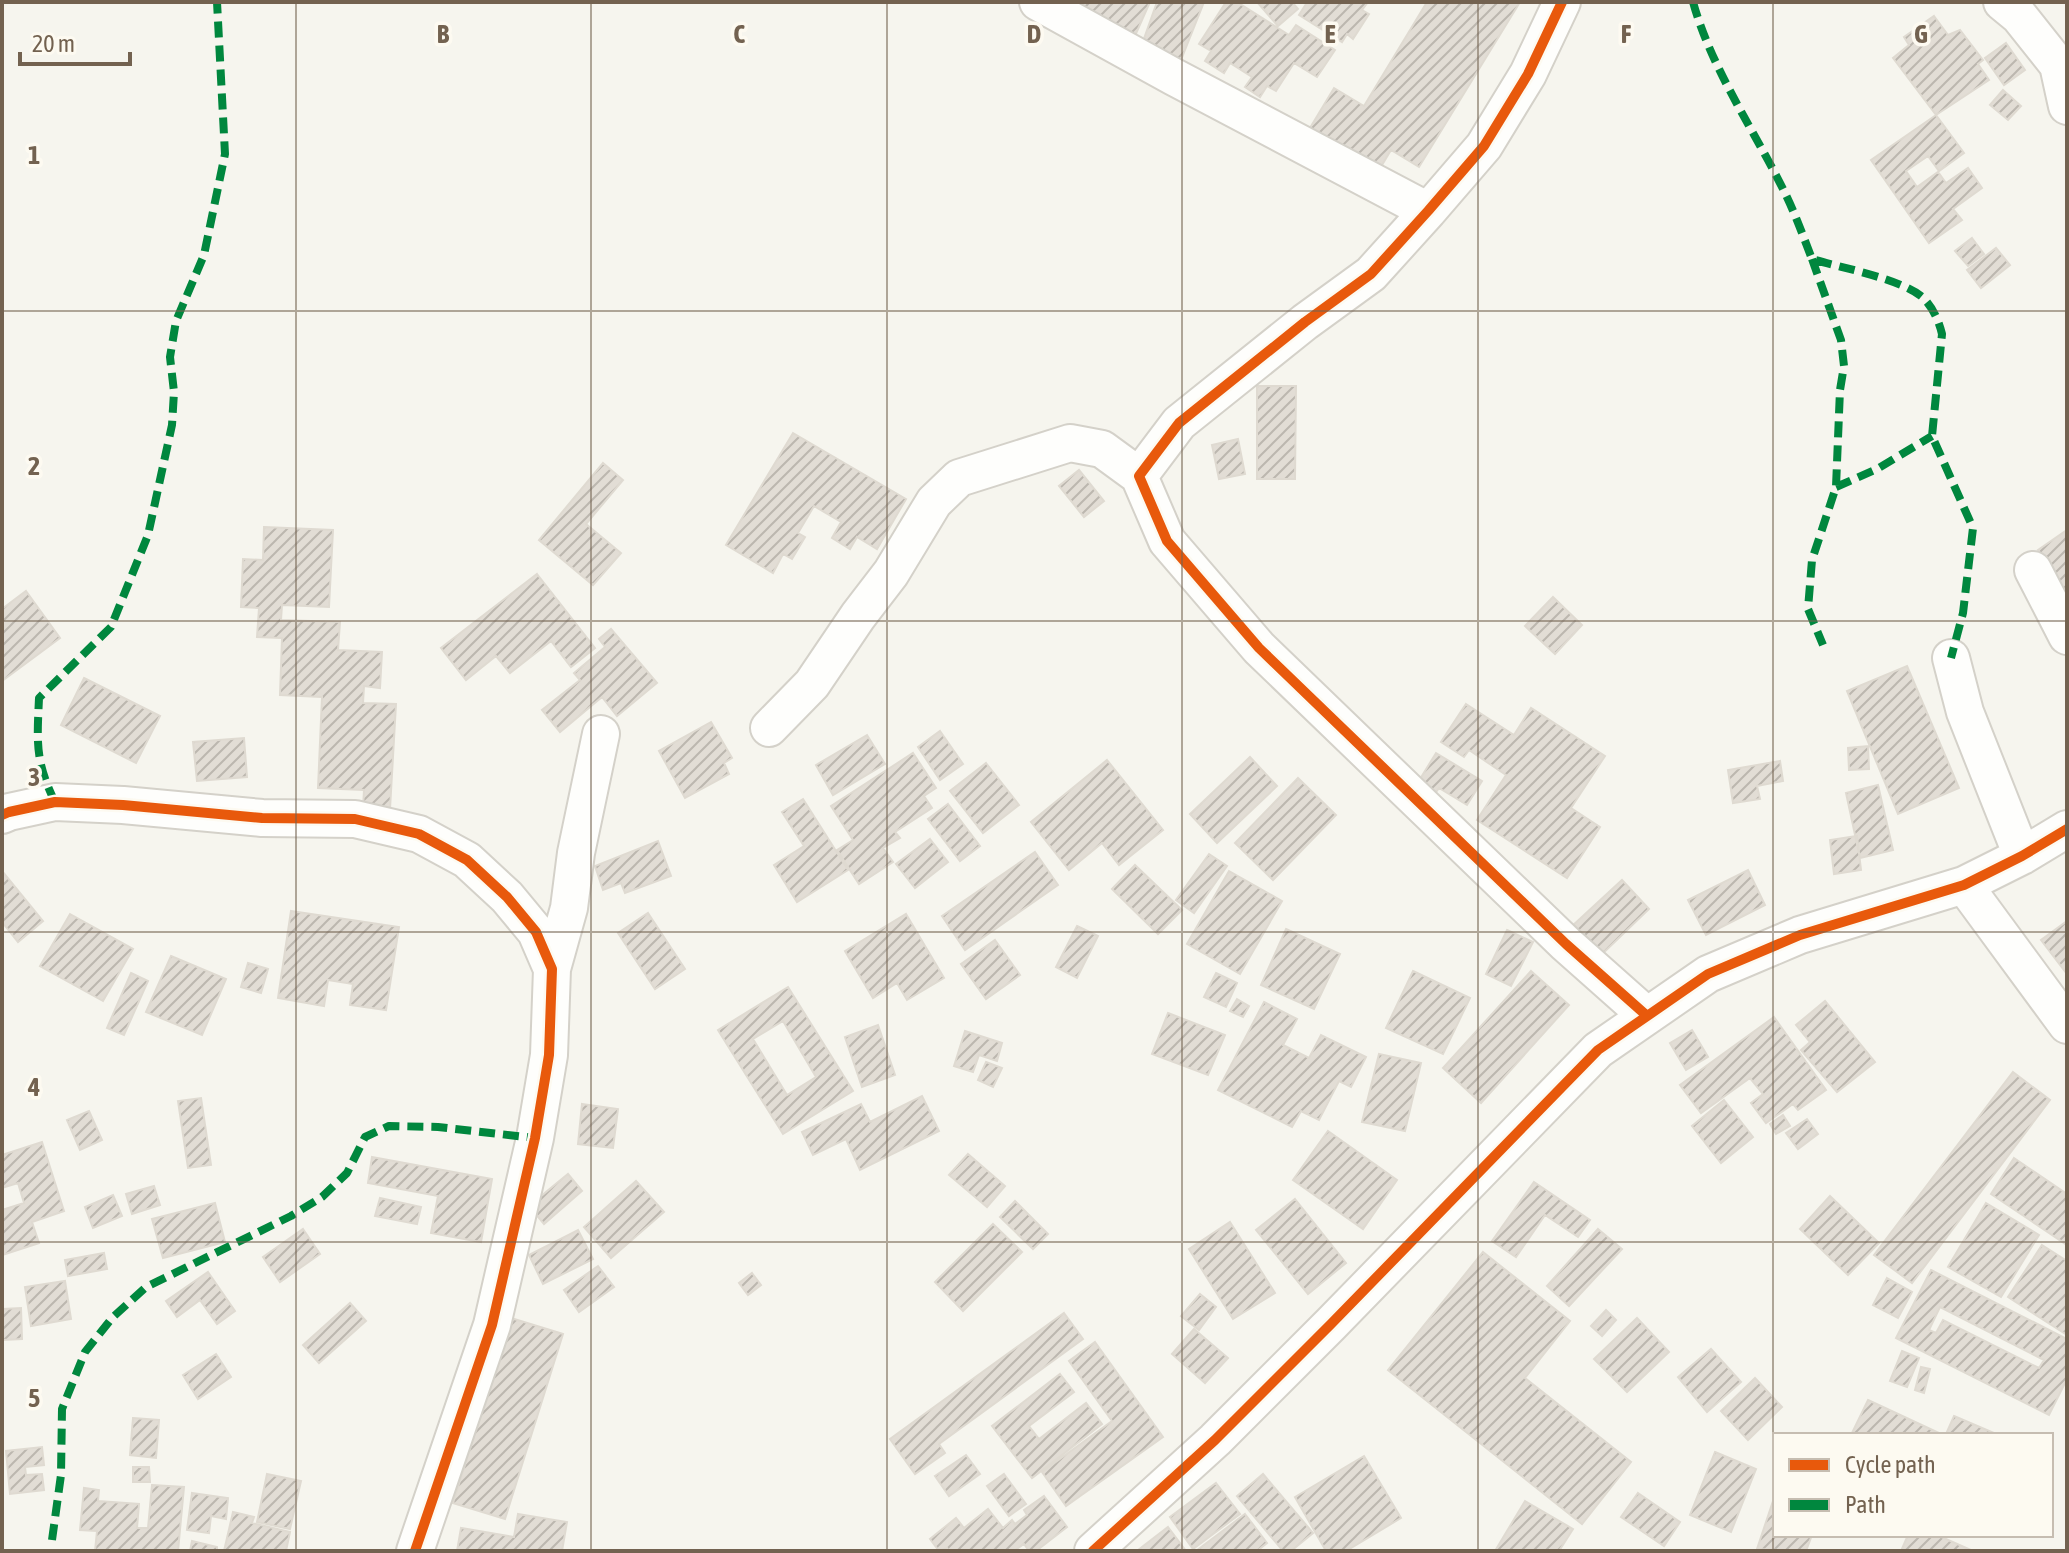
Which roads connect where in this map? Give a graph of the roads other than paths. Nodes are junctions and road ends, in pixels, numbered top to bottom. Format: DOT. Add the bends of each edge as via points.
graph roads {
  1 [pos="1038,2"];
  2 [pos="1562,2"];
  3 [pos="2002,2"];
  4 [pos="2067,106"];
  5 [pos="1428,211"];
  6 [pos="1139,476"];
  7 [pos="2033,570"];
  8 [pos="2067,636"];
  9 [pos="1951,658"];
  10 [pos="769,728"];
  11 [pos="601,734"];
  12 [pos="2,815"];
  13 [pos="2067,829"];
  14 [pos="2022,856"];
  15 [pos="1964,885"];
  16 [pos="552,969"];
  17 [pos="1646,1015"];
  18 [pos="2067,1025"];
  19 [pos="1108,1547"];
  20 [pos="415,1551"];
  1 -- 5 [label="street"];
  2 -- 5 [label="street" via="1528,74 1484,146"];
  3 -- 4 [label="street" via="2058,65"];
  5 -- 6 [label="street" via="1371,274 1179,423"];
  6 -- 10 [label="street" via="1102,449 1070,443 959,478 934,502 812,684"];
  6 -- 17 [label="street" via="1167,541 1259,648"];
  7 -- 8 [label="street"];
  9 -- 14 [label="street" via="1965,712"];
  11 -- 16 [label="street" via="569,908"];
  12 -- 16 [label="street" via="55,802 123,805 262,818 355,819 419,834 467,860 507,897 536,932"];
  13 -- 14 [label="street"];
  14 -- 15 [label="street"];
  15 -- 17 [label="street" via="1800,935 1708,974"];
  15 -- 18 [label="street"];
  16 -- 20 [label="street" via="549,1055 495,1311"];
  17 -- 19 [label="street" via="1598,1050"];
}
